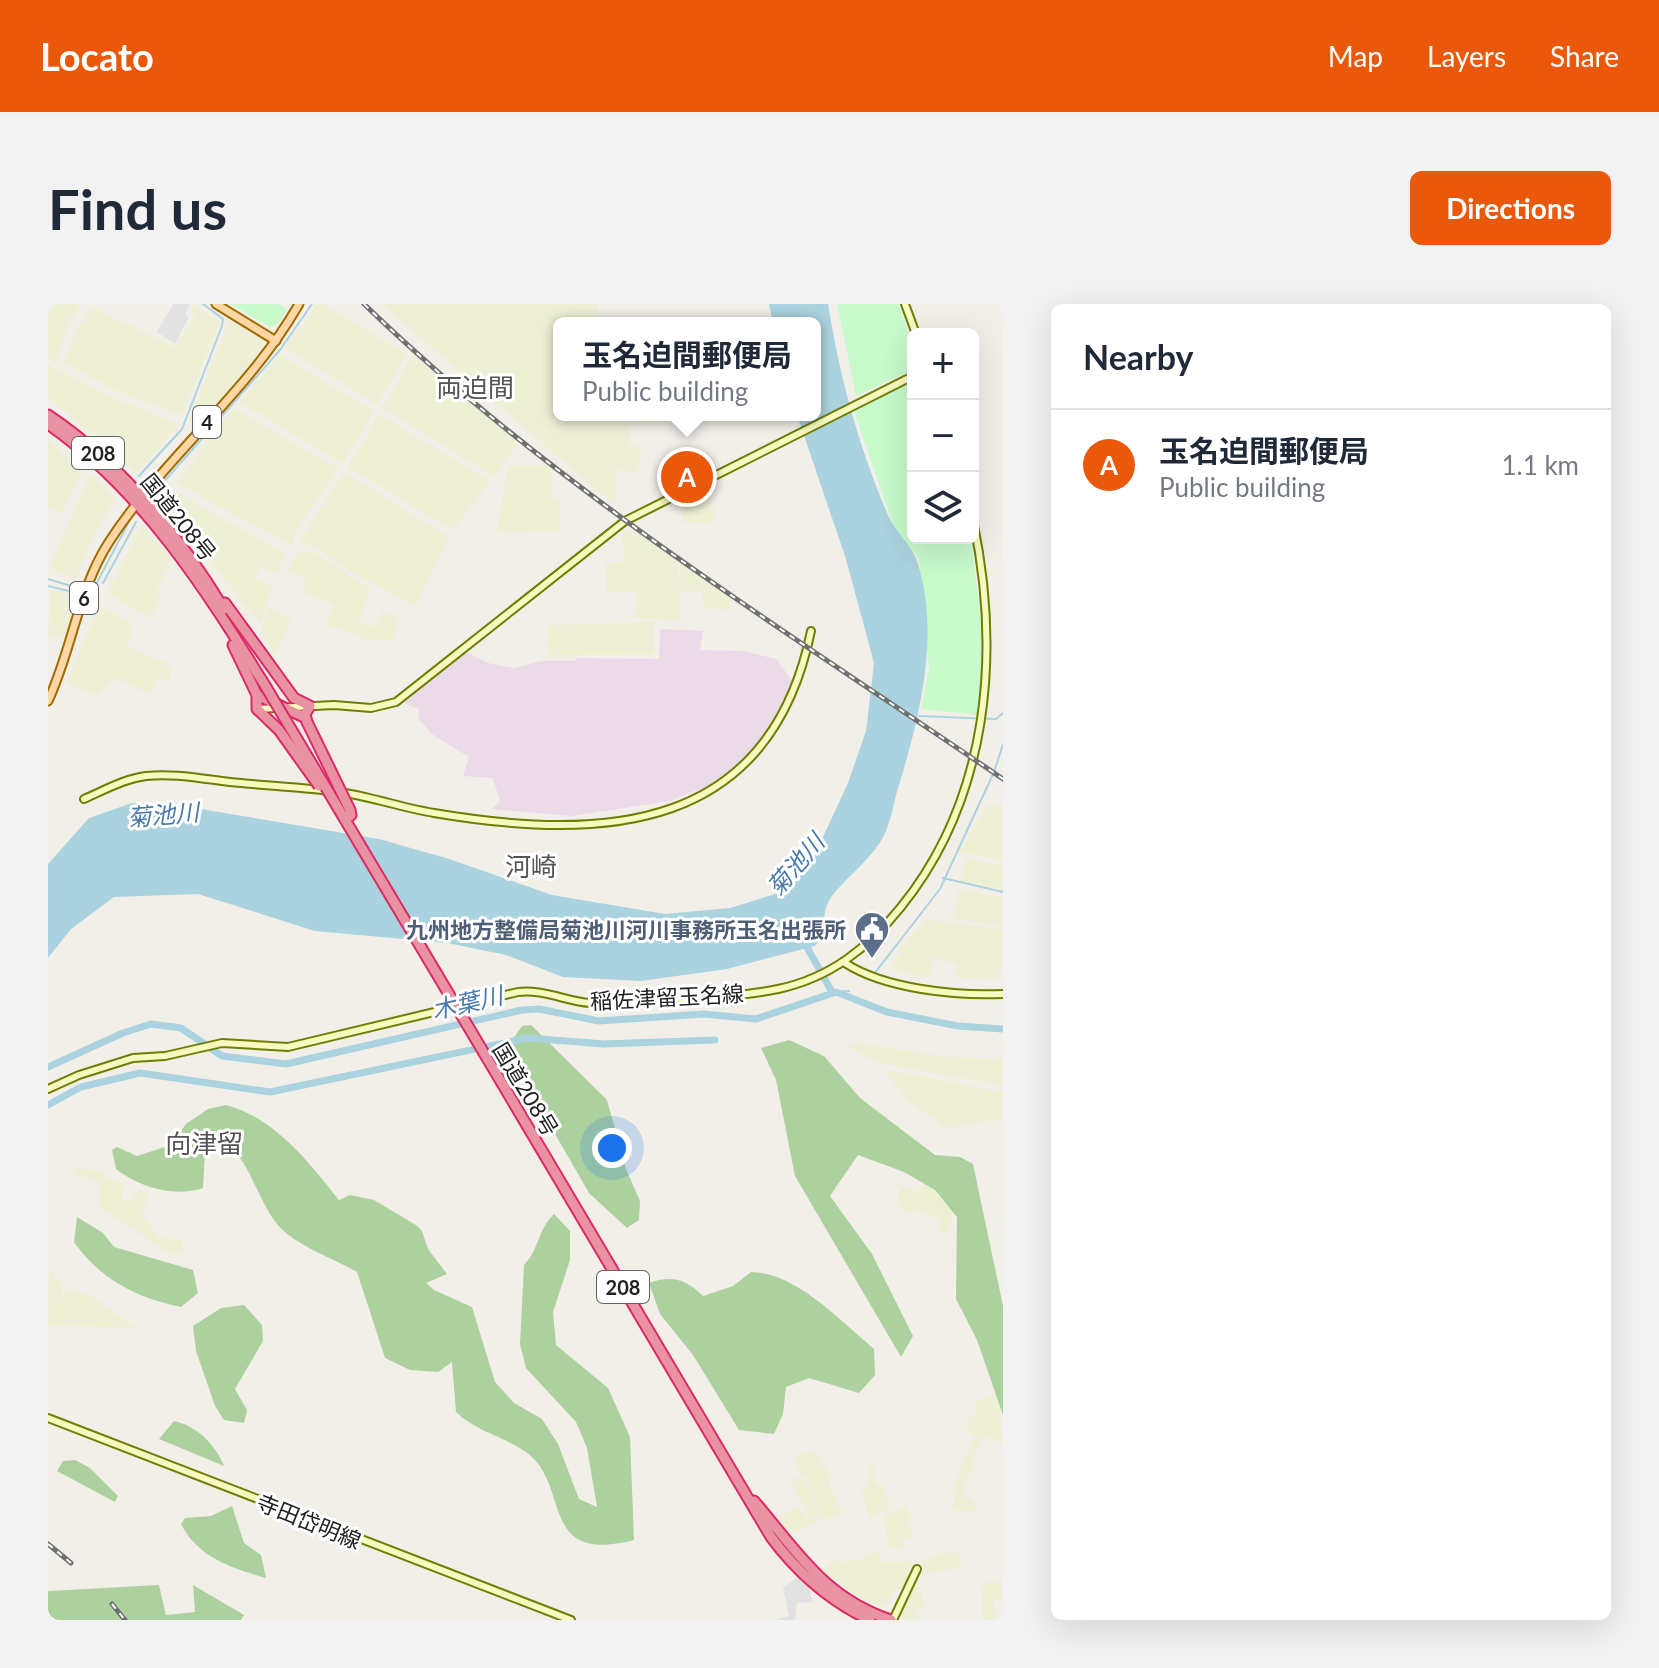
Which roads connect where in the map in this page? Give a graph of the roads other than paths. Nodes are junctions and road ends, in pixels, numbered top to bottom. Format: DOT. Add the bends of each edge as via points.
graph roads {
  1 [pos="216,304"];
  2 [pos="299,304"];
  3 [pos="905,304"];
  4 [pos="914,328"];
  5 [pos="276,341"];
  6 [pos="907,379"];
  7 [pos="48,415"];
  8 [pos="48,424"];
  9 [pos="140,500"];
  10 [pos="976,544"];
  11 [pos="197,565"];
  12 [pos="194,577"];
  13 [pos="811,631"];
  14 [pos="253,665"];
  15 [pos="283,683"];
  16 [pos="257,695"];
  17 [pos="48,701"];
  18 [pos="310,706"];
  19 [pos="282,707"];
  20 [pos="257,709"];
  21 [pos="306,720"];
  22 [pos="279,730"];
  23 [pos="84,799"];
  24 [pos="345,820"];
  25 [pos="357,841"];
  26 [pos="845,963"];
  27 [pos="1003,994"];
  28 [pos="48,1089"];
  29 [pos="48,1418"];
  30 [pos="744,1489"];
  31 [pos="917,1569"];
  32 [pos="571,1620"];
  33 [pos="870,1620"];
  34 [pos="892,1620"];
  1 -- 5 [label="main road"];
  2 -- 5 [label="main road"];
  3 -- 4 [label="main road"];
  5 -- 9 [label="main road, 4"];
  6 -- 18 [label="main road" via="625,521 396,702 371,708"];
  7 -- 9 [label="highway, 国道208号 / 208" via="100,455"];
  8 -- 9 [label="highway, 国道208号 / 208"];
  9 -- 11 [label="highway, 国道208号 / 208"];
  9 -- 12 [label="highway, 国道208号 / 208"];
  9 -- 17 [label="main road, 6" via="93,571 67,659"];
  10 -- 26 [label="main road, 稲佐津留玉名線" via="988,644 982,714 965,790 912,892"];
  11 -- 14 [label="highway, 国道208号 / 208"];
  11 -- 15 [label="highway"];
  12 -- 14 [label="highway, 国道208号 / 208"];
  12 -- 16 [label="highway"];
  13 -- 23 [label="main road" via="793,697 762,748 691,800 638,818 562,825 494,821 348,794 163,776 124,781"];
  14 -- 24 [label="highway, 国道208号 / 208, bridge"];
  15 -- 18 [label="highway" via="294,698"];
  15 -- 19 [label="highway"];
  16 -- 19 [label="highway"];
  16 -- 20 [label="highway"];
  18 -- 19 [label="main road"];
  18 -- 21 [label="highway"];
  19 -- 20 [label="main road"];
  19 -- 21 [label="highway"];
  19 -- 22 [label="highway"];
  20 -- 22 [label="highway"];
  21 -- 24 [label="highway, bridge" via="350,810"];
  22 -- 25 [label="highway, bridge"];
  24 -- 25 [label="highway, 国道208号 / 208, bridge"];
  25 -- 30 [label="highway, 国道208号 / 208, bridge"];
  26 -- 27 [label="main road" via="888,982"];
  26 -- 28 [label="main road, 稲佐津留玉名線" via="775,990 730,996 588,1003 531,991 288,1047 233,1042 133,1058"];
  29 -- 32 [label="main road, 寺田岱明線"];
  30 -- 33 [label="highway, 国道208号 / 208" via="790,1560 837,1602"];
  30 -- 34 [label="highway, 国道208号 / 208" via="819,1578 861,1607"];
  31 -- 34 [label="main road"];
}
